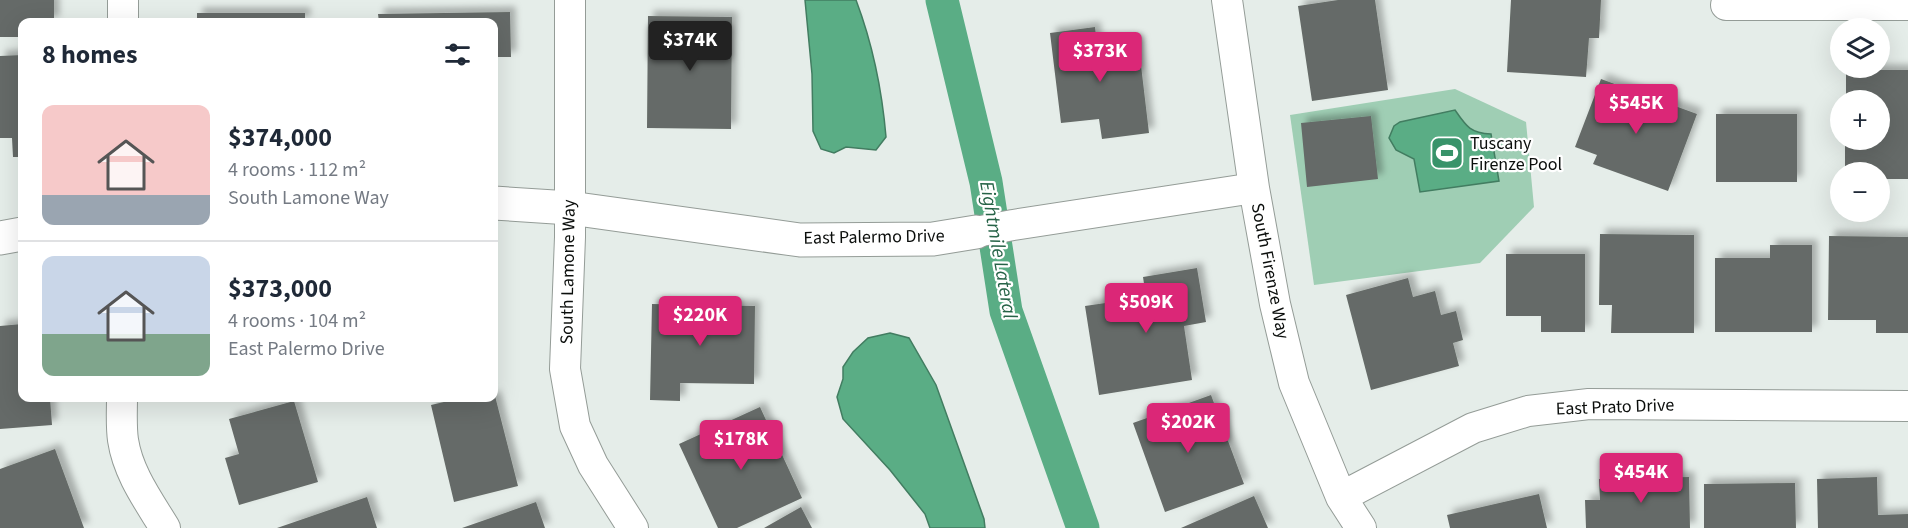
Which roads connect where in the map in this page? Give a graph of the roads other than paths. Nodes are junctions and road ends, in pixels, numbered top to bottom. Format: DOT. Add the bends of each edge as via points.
graph roads {
  1 [pos="123,0"];
  2 [pos="570,0"];
  3 [pos="1227,0"];
  4 [pos="1726,5"];
  5 [pos="1908,5"];
  6 [pos="123,18"];
  7 [pos="1254,188"];
  8 [pos="498,203"];
  9 [pos="570,208"];
  10 [pos="976,232"];
  11 [pos="18,235"];
  12 [pos="0,238"];
  13 [pos="122,402"];
  14 [pos="1908,406"];
  15 [pos="1341,497"];
  16 [pos="165,528"];
  17 [pos="633,528"];
  18 [pos="1361,528"];
  1 -- 6 [label="street"];
  2 -- 9 [label="street, South Lamone Way"];
  3 -- 7 [label="street, South Firenze Way"];
  4 -- 5 [label="street"];
  7 -- 10 [label="street, East Palermo Drive"];
  7 -- 15 [label="street, South Firenze Way" via="1294,383"];
  8 -- 9 [label="street, East Palermo Drive"];
  9 -- 10 [label="street, East Palermo Drive" via="800,240 933,239"];
  9 -- 17 [label="street, South Lamone Way" via="566,369 575,426 593,465"];
  11 -- 12 [label="street"];
  13 -- 16 [label="street" via="123,439 130,466"];
  14 -- 15 [label="street, East Prato Drive" via="1589,404 1528,411 1473,428"];
  15 -- 18 [label="street, South Firenze Way"];
}
